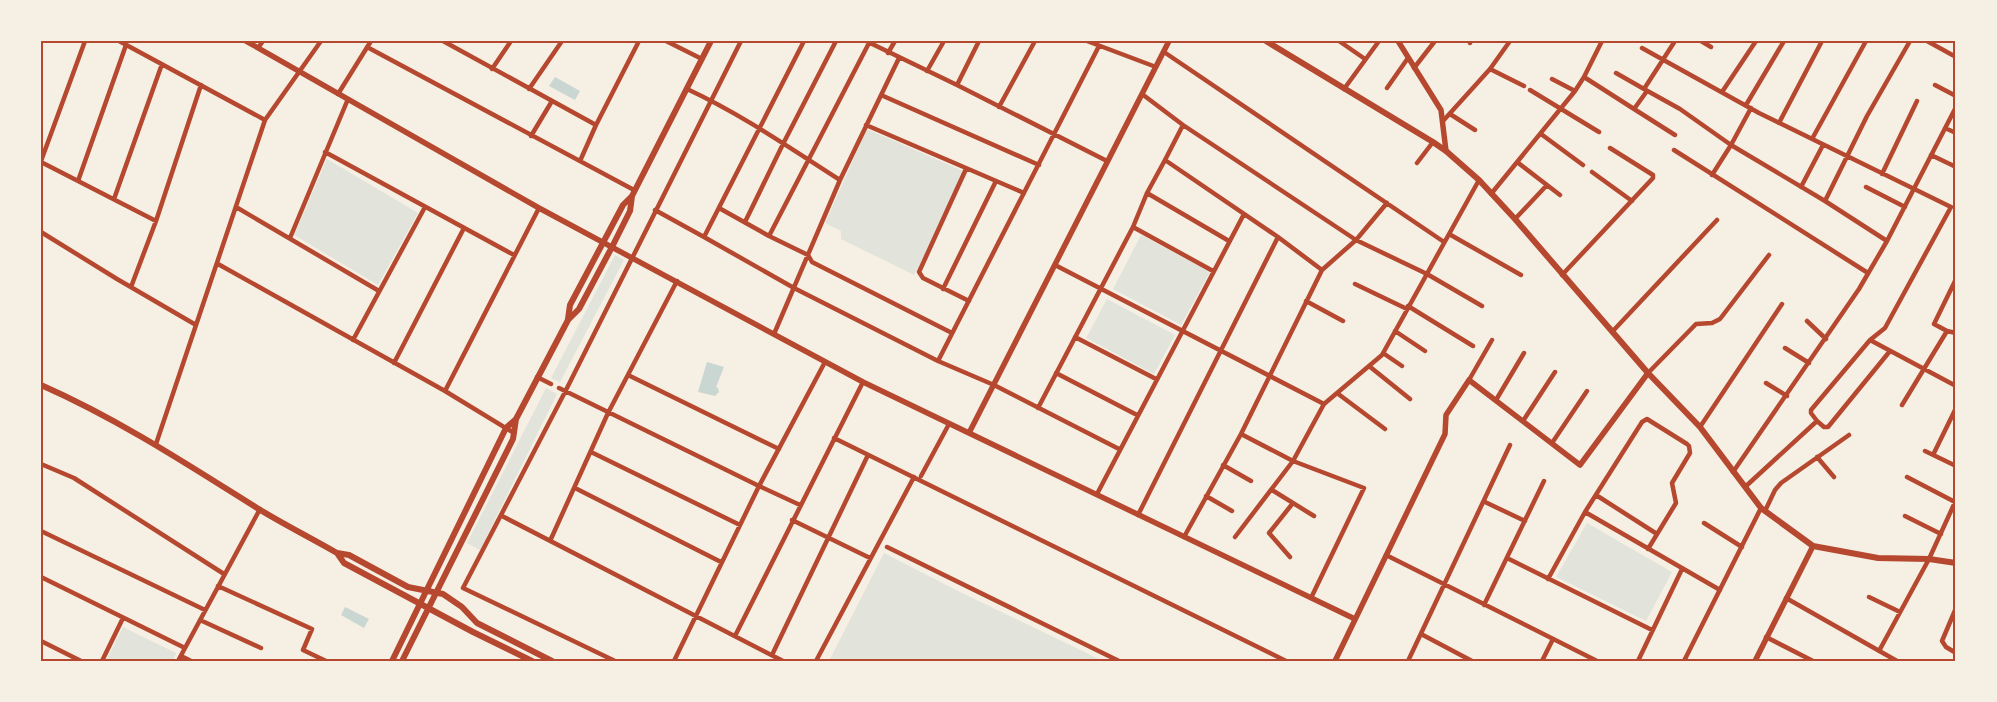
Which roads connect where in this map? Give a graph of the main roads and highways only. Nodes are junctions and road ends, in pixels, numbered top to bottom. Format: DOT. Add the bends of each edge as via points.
graph roads {
  1 [pos="711,41"];
  2 [pos="1266,41"];
  3 [pos="633,193"];
  4 [pos="568,320"];
  5 [pos="41,385"];
  6 [pos="516,419"];
  7 [pos="337,554"];
  8 [pos="1956,562"];
  9 [pos="426,590"];
  10 [pos="436,592"];
  11 [pos="420,603"];
  12 [pos="428,608"];
  13 [pos="469,615"];
  14 [pos="464,627"];
  15 [pos="392,661"];
  16 [pos="402,661"];
  17 [pos="532,661"];
  18 [pos="552,661"];
  1 -- 3 [label="main road"];
  2 -- 8 [label="main road" via="1433,142 1479,180 1648,373 1700,427 1763,509 1813,546 1878,558"];
  3 -- 4 [label="main road" via="623,205 570,306"];
  3 -- 4 [label="main road" via="630,211 612,247 579,309"];
  4 -- 6 [label="main road"];
  5 -- 7 [label="main road" via="156,444"];
  6 -- 9 [label="main road" via="506,428"];
  6 -- 10 [label="main road" via="513,439"];
  7 -- 9 [label="main road" via="348,555 408,587"];
  7 -- 11 [label="main road" via="344,563"];
  9 -- 10 [label="main road"];
  9 -- 11 [label="main road"];
  10 -- 12 [label="main road"];
  10 -- 13 [label="main road" via="462,607"];
  11 -- 12 [label="main road"];
  11 -- 15 [label="main road"];
  12 -- 14 [label="main road"];
  12 -- 16 [label="main road"];
  13 -- 14 [label="main road"];
  13 -- 18 [label="main road"];
  14 -- 17 [label="main road"];
}
